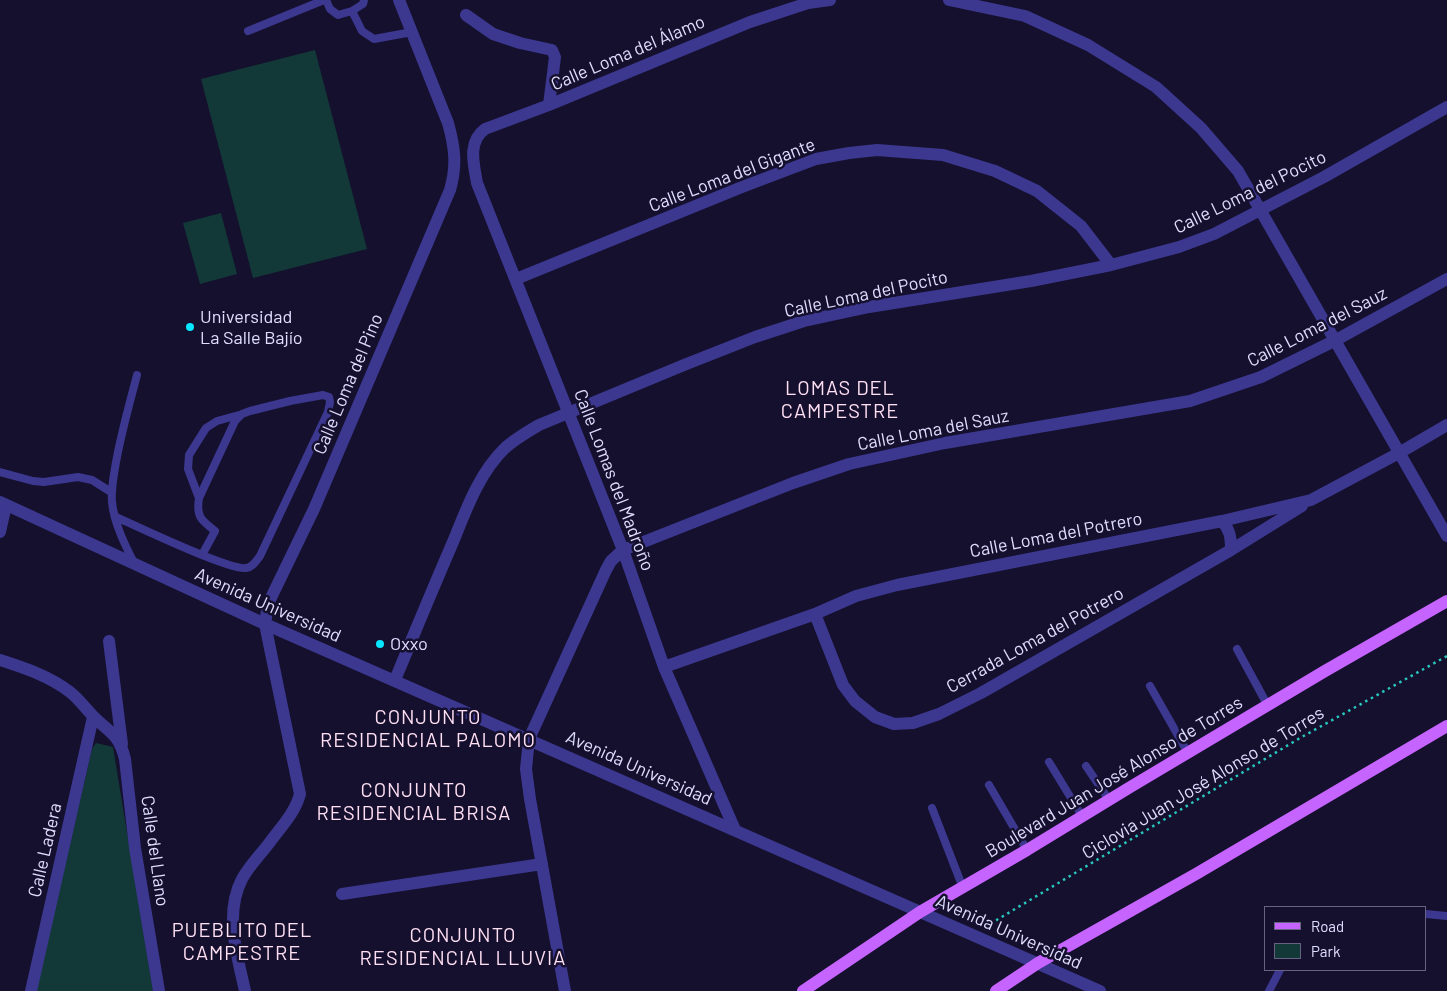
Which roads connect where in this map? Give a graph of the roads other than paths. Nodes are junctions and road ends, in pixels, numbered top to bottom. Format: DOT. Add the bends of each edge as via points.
graph roads {
  1 [pos="325,0"];
  2 [pos="364,0"];
  3 [pos="399,0"];
  4 [pos="830,0"];
  5 [pos="949,0"];
  6 [pos="352,11"];
  7 [pos="466,15"];
  8 [pos="248,31"];
  9 [pos="412,32"];
  10 [pos="549,105"];
  11 [pos="1447,107"];
  12 [pos="474,140"];
  13 [pos="1261,210"];
  14 [pos="1111,265"];
  15 [pos="516,278"];
  16 [pos="1447,279"];
  17 [pos="1336,340"];
  18 [pos="137,375"];
  19 [pos="569,413"];
  20 [pos="242,414"];
  21 [pos="1447,425"];
  22 [pos="1400,453"];
  23 [pos="0,472"];
  24 [pos="111,492"];
  25 [pos="199,498"];
  26 [pos="1311,500"];
  27 [pos="3,504"];
  28 [pos="116,517"];
  29 [pos="1222,520"];
  30 [pos="0,532"];
  31 [pos="1447,536"];
  32 [pos="623,550"];
  33 [pos="1231,550"];
  34 [pos="202,555"];
  35 [pos="134,563"];
  36 [pos="1447,601"];
  37 [pos="815,614"];
  38 [pos="265,624"];
  39 [pos="109,641"];
  40 [pos="1237,649"];
  41 [pos="0,660"];
  42 [pos="664,667"];
  43 [pos="396,680"];
  44 [pos="1150,686"];
  45 [pos="1268,706"];
  46 [pos="94,717"];
  47 [pos="1447,726"];
  48 [pos="529,739"];
  49 [pos="122,746"];
  50 [pos="1188,753"];
  51 [pos="1049,762"];
  52 [pos="1086,766"];
  53 [pos="989,785"];
  54 [pos="1109,800"];
  55 [pos="932,808"];
  56 [pos="1082,816"];
  57 [pos="735,830"];
  58 [pos="1027,850"];
  59 [pos="542,864"];
  60 [pos="963,888"];
  61 [pos="342,894"];
  62 [pos="920,912"];
  63 [pos="1427,914"];
  64 [pos="1447,916"];
  65 [pos="1038,963"];
  66 [pos="1279,971"];
  67 [pos="31,991"];
  68 [pos="158,991"];
  69 [pos="245,991"];
  70 [pos="565,991"];
  71 [pos="803,991"];
  72 [pos="996,991"];
  73 [pos="1099,991"];
  74 [pos="1269,991"];
  1 -- 6 [label="lane" via="338,15"];
  1 -- 8 [label="lane"];
  2 -- 6 [label="lane"];
  3 -- 9 [label="street"];
  4 -- 10 [label="street, Calle Loma del Álamo" via="808,3 750,22"];
  5 -- 13 [label="street" via="1026,16 1088,45 1156,87 1201,128 1238,171"];
  6 -- 9 [label="lane" via="362,31 374,39"];
  7 -- 10 [label="street" via="493,34 552,50 555,57"];
  9 -- 38 [label="street, Calle Loma del Pino" via="448,124 454,175 314,509 268,604"];
  10 -- 12 [label="street, Calle Loma del Álamo" via="485,129"];
  11 -- 13 [label="street, Calle Loma del Pocito"];
  12 -- 15 [label="street, Calle Lomas del Madroño" via="477,183"];
  13 -- 14 [label="street, Calle Loma del Pocito" via="1214,234 1179,247"];
  13 -- 17 [label="street"];
  14 -- 15 [label="street, Calle Loma del Gigante" via="1081,226 1037,191 994,171 943,156 877,150 816,159"];
  14 -- 19 [label="street, Calle Loma del Pocito" via="804,321 684,364"];
  15 -- 19 [label="street, Calle Lomas del Madroño"];
  16 -- 17 [label="street, Calle Loma del Sauz"];
  17 -- 22 [label="street"];
  17 -- 32 [label="street, Calle Loma del Sauz" via="1261,377 1190,401 945,443 849,464"];
  18 -- 24 [label="lane" via="117,453"];
  19 -- 32 [label="street, Calle Lomas del Madroño"];
  19 -- 43 [label="street, Calle Loma del Pocito" via="519,437 490,465 471,499"];
  20 -- 25 [label="lane" via="234,420"];
  20 -- 25 [label="lane" via="216,420 206,428 189,455 188,469"];
  20 -- 34 [label="lane" via="323,394 329,397 330,402 254,564 244,569"];
  21 -- 22 [label="street, Calle Loma del Potrero"];
  22 -- 26 [label="street, Calle Loma del Potrero"];
  22 -- 31 [label="street"];
  23 -- 24 [label="lane" via="33,482 78,477 92,480"];
  24 -- 28 [label="lane"];
  25 -- 34 [label="lane" via="201,520 215,531"];
  26 -- 29 [label="street, Calle Loma del Potrero"];
  26 -- 33 [label="street, Cerrada Loma del Potrero"];
  27 -- 30 [label="street"];
  27 -- 35 [label="street, Avenida Universidad"];
  28 -- 34 [label="lane"];
  28 -- 35 [label="lane"];
  29 -- 33 [label="street" via="1230,534"];
  29 -- 37 [label="street, Calle Loma del Potrero" via="896,585 856,596"];
  32 -- 42 [label="street, Calle Lomas del Madroño"];
  32 -- 48 [label="street, Calle Loma del Sauz" via="606,570"];
  33 -- 37 [label="street, Cerrada Loma del Potrero" via="981,692 914,724 894,724 875,717 855,701 843,685"];
  35 -- 38 [label="street, Avenida Universidad"];
  36 -- 45 [label="main road, Boulevard Juan José Alonso de Torres"];
  37 -- 42 [label="street, Calle Loma del Potrero"];
  38 -- 43 [label="street, Avenida Universidad"];
  38 -- 69 [label="street" via="300,794 293,812 243,878 234,901 234,941"];
  39 -- 49 [label="street, Calle del Llano"];
  40 -- 45 [label="lane"];
  41 -- 46 [label="street" via="54,681 71,692"];
  42 -- 57 [label="street, Calle Lomas del Madroño"];
  43 -- 48 [label="street, Avenida Universidad"];
  44 -- 50 [label="lane"];
  45 -- 50 [label="main road, Boulevard Juan José Alonso de Torres"];
  46 -- 49 [label="street"];
  46 -- 67 [label="street, Calle Ladera"];
  47 -- 65 [label="main road"];
  48 -- 57 [label="street, Avenida Universidad"];
  48 -- 59 [label="street, Calle Loma del Sauz" via="526,769"];
  49 -- 68 [label="street, Calle del Llano"];
  50 -- 54 [label="main road, Boulevard Juan José Alonso de Torres"];
  51 -- 56 [label="lane"];
  52 -- 54 [label="lane"];
  53 -- 58 [label="lane"];
  54 -- 56 [label="main road, Boulevard Juan José Alonso de Torres"];
  55 -- 60 [label="lane"];
  56 -- 58 [label="main road, Boulevard Juan José Alonso de Torres"];
  57 -- 62 [label="street, Avenida Universidad"];
  58 -- 60 [label="main road, Boulevard Juan José Alonso de Torres"];
  59 -- 61 [label="street"];
  59 -- 70 [label="street, Calle Loma del Sauz"];
  60 -- 62 [label="main road, Boulevard Juan José Alonso de Torres"];
  62 -- 65 [label="street, Avenida Universidad"];
  62 -- 71 [label="main road, Boulevard Juan José Alonso de Torres"];
  63 -- 64 [label="lane"];
  65 -- 72 [label="main road"];
  65 -- 73 [label="street, Avenida Universidad"];
  66 -- 74 [label="lane"];
}
